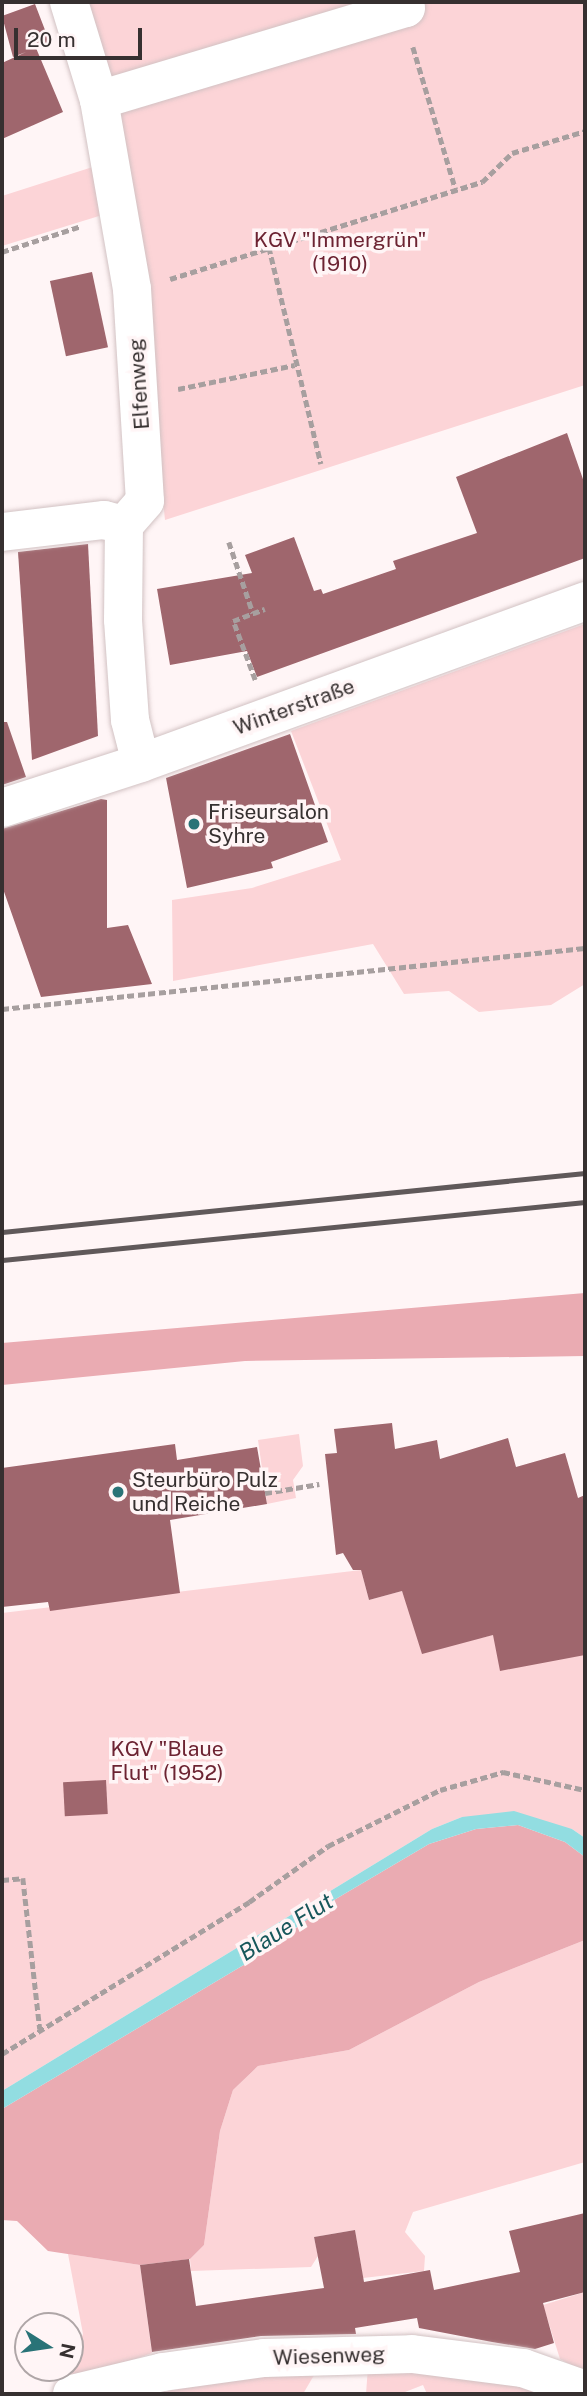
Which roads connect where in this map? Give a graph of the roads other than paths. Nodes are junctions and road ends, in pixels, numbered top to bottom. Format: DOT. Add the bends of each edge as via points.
graph roads {
  1 [pos="69,2"];
  2 [pos="403,5"];
  3 [pos="99,100"];
  4 [pos="124,525"];
  5 [pos="2,532"];
  6 [pos="585,601"];
  7 [pos="141,763"];
  8 [pos="2,808"];
  9 [pos="585,2390"];
  10 [pos="72,2394"];
  1 -- 3 [label="street, Elfenweg"];
  2 -- 3 [label="street"];
  3 -- 4 [label="street, Elfenweg" via="132,289 140,397 145,501"];
  4 -- 5 [label="street" via="104,520"];
  4 -- 7 [label="street" via="130,720"];
  6 -- 7 [label="street, Winterstraße"];
  7 -- 8 [label="street, Winterstraße"];
  9 -- 10 [label="street, Wiesenweg" via="510,2365 412,2354 264,2358 163,2372"];
}
